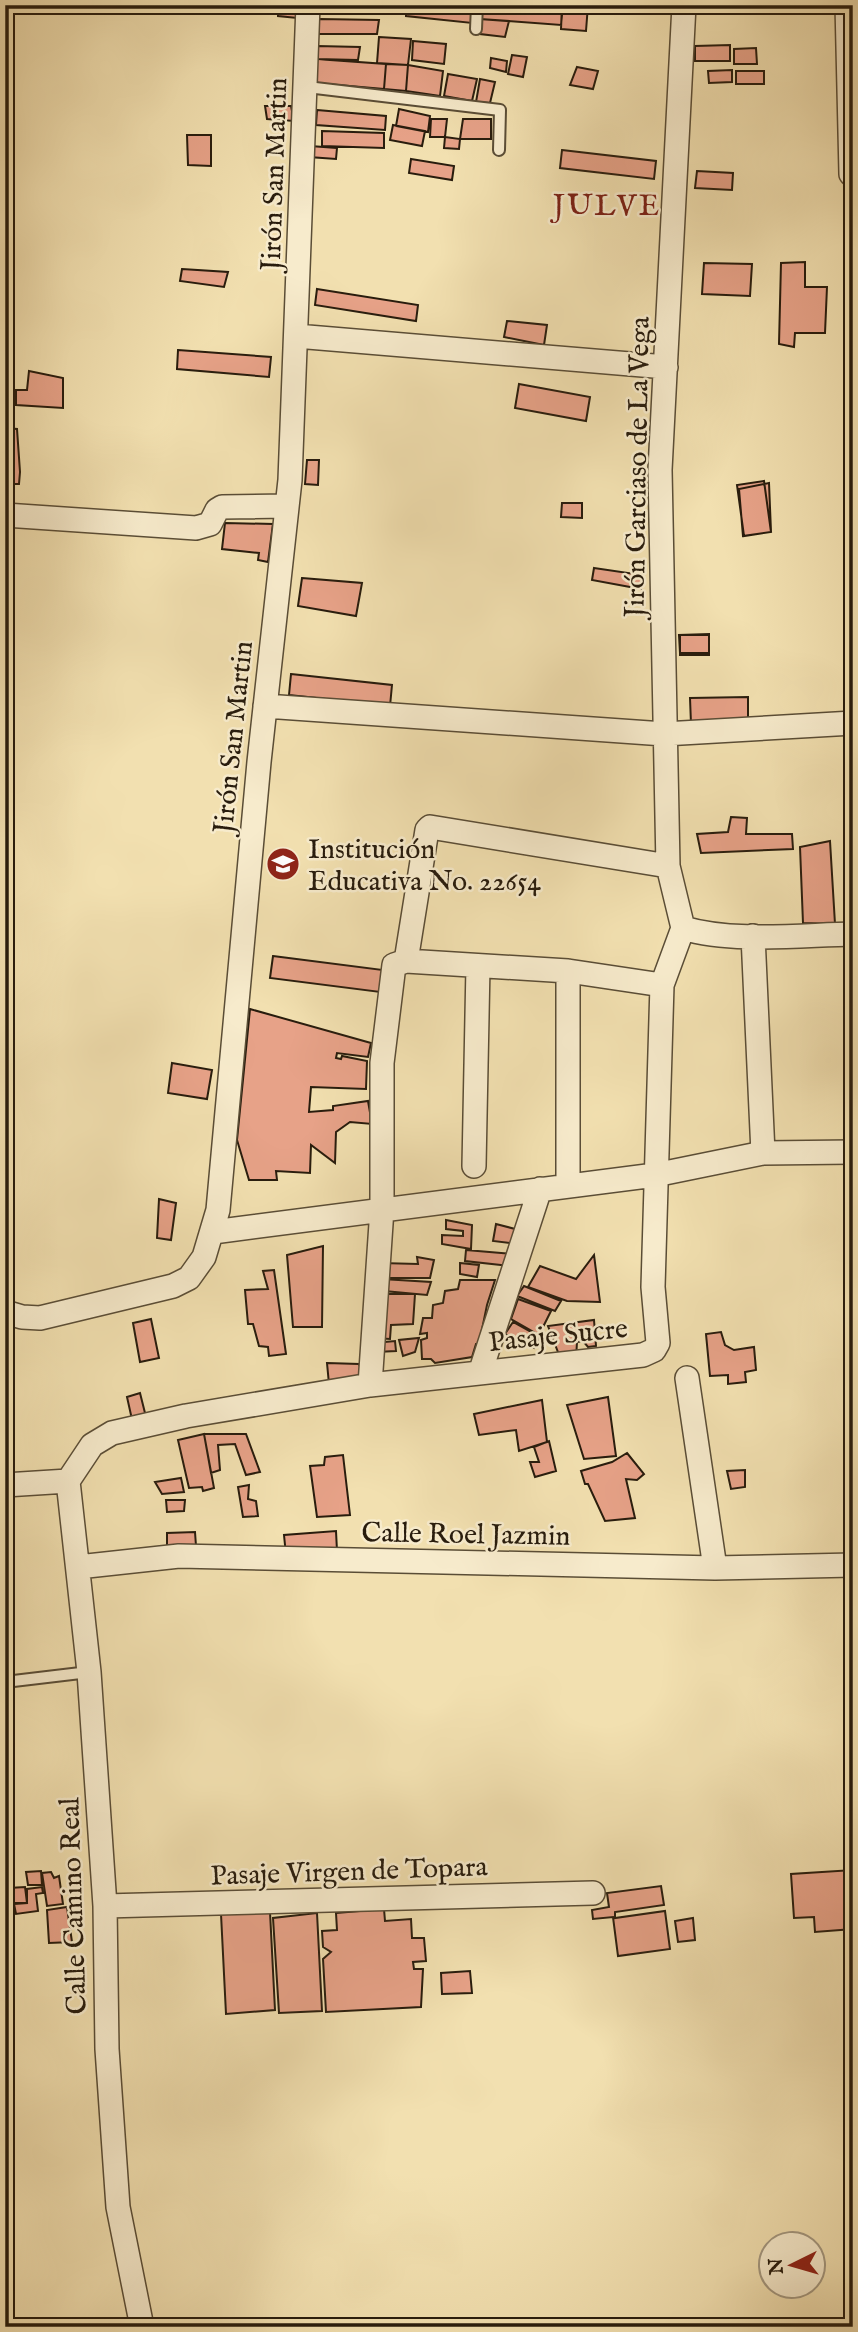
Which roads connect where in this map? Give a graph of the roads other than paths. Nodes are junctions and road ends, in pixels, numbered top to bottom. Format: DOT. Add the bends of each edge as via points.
graph roads {
  1 [pos="309,5"];
  2 [pos="477,5"];
  3 [pos="684,5"];
  4 [pos="847,5"];
  5 [pos="476,29"];
  6 [pos="307,87"];
  7 [pos="499,150"];
  8 [pos="850,174"];
  9 [pos="296,336"];
  10 [pos="666,367"];
  11 [pos="287,506"];
  12 [pos="5,515"];
  13 [pos="265,706"];
  14 [pos="853,723"];
  15 [pos="664,734"];
  16 [pos="668,866"];
  17 [pos="683,928"];
  18 [pos="853,934"];
  19 [pos="753,936"];
  20 [pos="406,961"];
  21 [pos="478,965"];
  22 [pos="568,971"];
  23 [pos="662,985"];
  24 [pos="853,1152"];
  25 [pos="763,1153"];
  26 [pos="474,1166"];
  27 [pos="655,1175"];
  28 [pos="568,1185"];
  29 [pos="540,1189"];
  30 [pos="382,1209"];
  31 [pos="213,1232"];
  32 [pos="5,1312"];
  33 [pos="480,1373"];
  34 [pos="687,1378"];
  35 [pos="370,1385"];
  36 [pos="68,1481"];
  37 [pos="5,1485"];
  38 [pos="853,1565"];
  39 [pos="78,1567"];
  40 [pos="715,1568"];
  41 [pos="89,1672"];
  42 [pos="5,1682"];
  43 [pos="593,1893"];
  44 [pos="105,1906"];
  45 [pos="142,2327"];
  1 -- 6 [label="street, Jirón San Martin"];
  2 -- 5 [label="lane"];
  3 -- 10 [label="street, Jirón Garciaso de La Vega"];
  4 -- 8 [label="street"];
  6 -- 7 [label="lane" via="500,110"];
  6 -- 9 [label="street, Jirón San Martin"];
  9 -- 10 [label="street"];
  9 -- 11 [label="street, Jirón San Martin"];
  10 -- 15 [label="street, Jirón Garciaso de La Vega" via="660,470"];
  11 -- 12 [label="street" via="222,507 210,524 196,528"];
  11 -- 13 [label="street, Jirón San Martin"];
  13 -- 15 [label="street"];
  13 -- 31 [label="street, Jirón San Martin"];
  14 -- 15 [label="street"];
  15 -- 16 [label="street, Jirón Garciaso de La Vega"];
  16 -- 17 [label="street, Jirón Garciaso de La Vega"];
  16 -- 20 [label="street" via="430,827"];
  17 -- 19 [label="street" via="700,934"];
  17 -- 23 [label="street, Pasaje Sucre"];
  18 -- 19 [label="street"];
  19 -- 25 [label="street"];
  20 -- 21 [label="street"];
  20 -- 30 [label="street" via="394,965 382,1063"];
  21 -- 22 [label="street"];
  21 -- 26 [label="street"];
  22 -- 23 [label="street"];
  22 -- 28 [label="street"];
  23 -- 27 [label="street, Pasaje Sucre"];
  24 -- 25 [label="street"];
  25 -- 27 [label="street"];
  27 -- 28 [label="street"];
  27 -- 33 [label="street, Pasaje Sucre" via="653,1287 658,1343 654,1350 643,1355"];
  28 -- 29 [label="street"];
  29 -- 30 [label="street"];
  29 -- 33 [label="street"];
  30 -- 31 [label="street"];
  30 -- 35 [label="street"];
  31 -- 32 [label="street, Jirón San Martin" via="204,1257 189,1278 173,1286 40,1318"];
  33 -- 35 [label="street, Pasaje Sucre"];
  34 -- 40 [label="street"];
  35 -- 36 [label="street, Pasaje Sucre" via="112,1433 92,1445"];
  36 -- 37 [label="street"];
  36 -- 39 [label="street, Calle Camino Real"];
  38 -- 40 [label="street, Calle Roel Jazmin"];
  39 -- 40 [label="street, Calle Roel Jazmin" via="179,1556"];
  39 -- 41 [label="street, Calle Camino Real"];
  41 -- 42 [label="lane"];
  41 -- 44 [label="street, Calle Camino Real"];
  43 -- 44 [label="street, Pasaje Virgen de Topara"];
  44 -- 45 [label="street, Calle Camino Real" via="107,2049 118,2207"];
}
